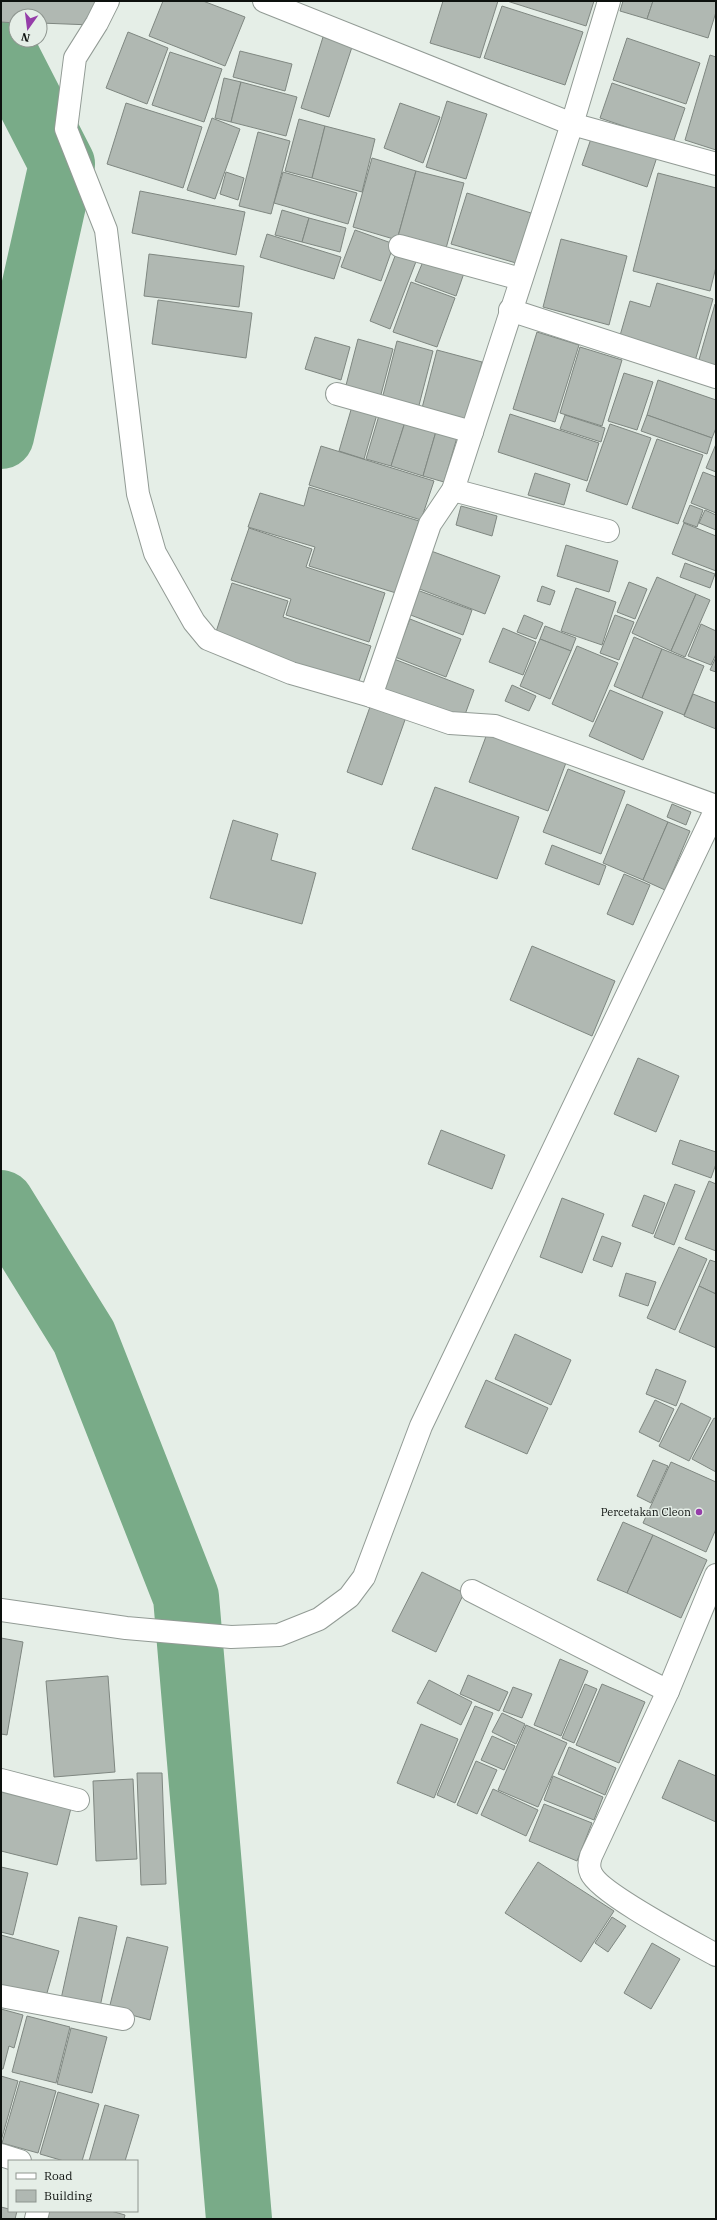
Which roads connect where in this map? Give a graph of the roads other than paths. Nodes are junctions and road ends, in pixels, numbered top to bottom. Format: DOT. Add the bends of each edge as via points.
graph roads {
  1 [pos="108,1"];
  2 [pos="264,1"];
  3 [pos="609,1"];
  4 [pos="572,124"];
  5 [pos="716,164"];
  6 [pos="400,246"];
  7 [pos="521,279"];
  8 [pos="510,310"];
  9 [pos="716,377"];
  10 [pos="337,394"];
  11 [pos="472,432"];
  12 [pos="453,490"];
  13 [pos="608,531"];
  14 [pos="371,696"];
  15 [pos="716,807"];
  16 [pos="716,1575"];
  17 [pos="472,1591"];
  18 [pos="1,1610"];
  19 [pos="668,1691"];
  20 [pos="1,1780"];
  21 [pos="78,1800"];
  22 [pos="716,1955"];
  23 [pos="1,1996"];
  24 [pos="122,2019"];
  25 [pos="1,2155"];
  26 [pos="17,2160"];
  1 -- 14 [label="street" via="75,58 66,129 106,230 138,494 154,553 194,622 208,639 291,673"];
  2 -- 4 [label="street"];
  3 -- 4 [label="street"];
  4 -- 5 [label="street"];
  4 -- 7 [label="street"];
  6 -- 7 [label="street"];
  7 -- 8 [label="street"];
  8 -- 9 [label="street"];
  8 -- 11 [label="street"];
  10 -- 11 [label="street"];
  11 -- 12 [label="street"];
  12 -- 13 [label="street"];
  12 -- 14 [label="street" via="430,524"];
  14 -- 15 [label="street" via="450,723 495,726"];
  15 -- 18 [label="street" via="421,1426 364,1577 349,1597 319,1619 279,1635 231,1637 126,1628"];
  16 -- 19 [label="street"];
  17 -- 19 [label="street"];
  19 -- 22 [label="street" via="588,1864 591,1875 612,1894"];
  20 -- 21 [label="street"];
  23 -- 24 [label="street"];
  25 -- 26 [label="street"];
}
